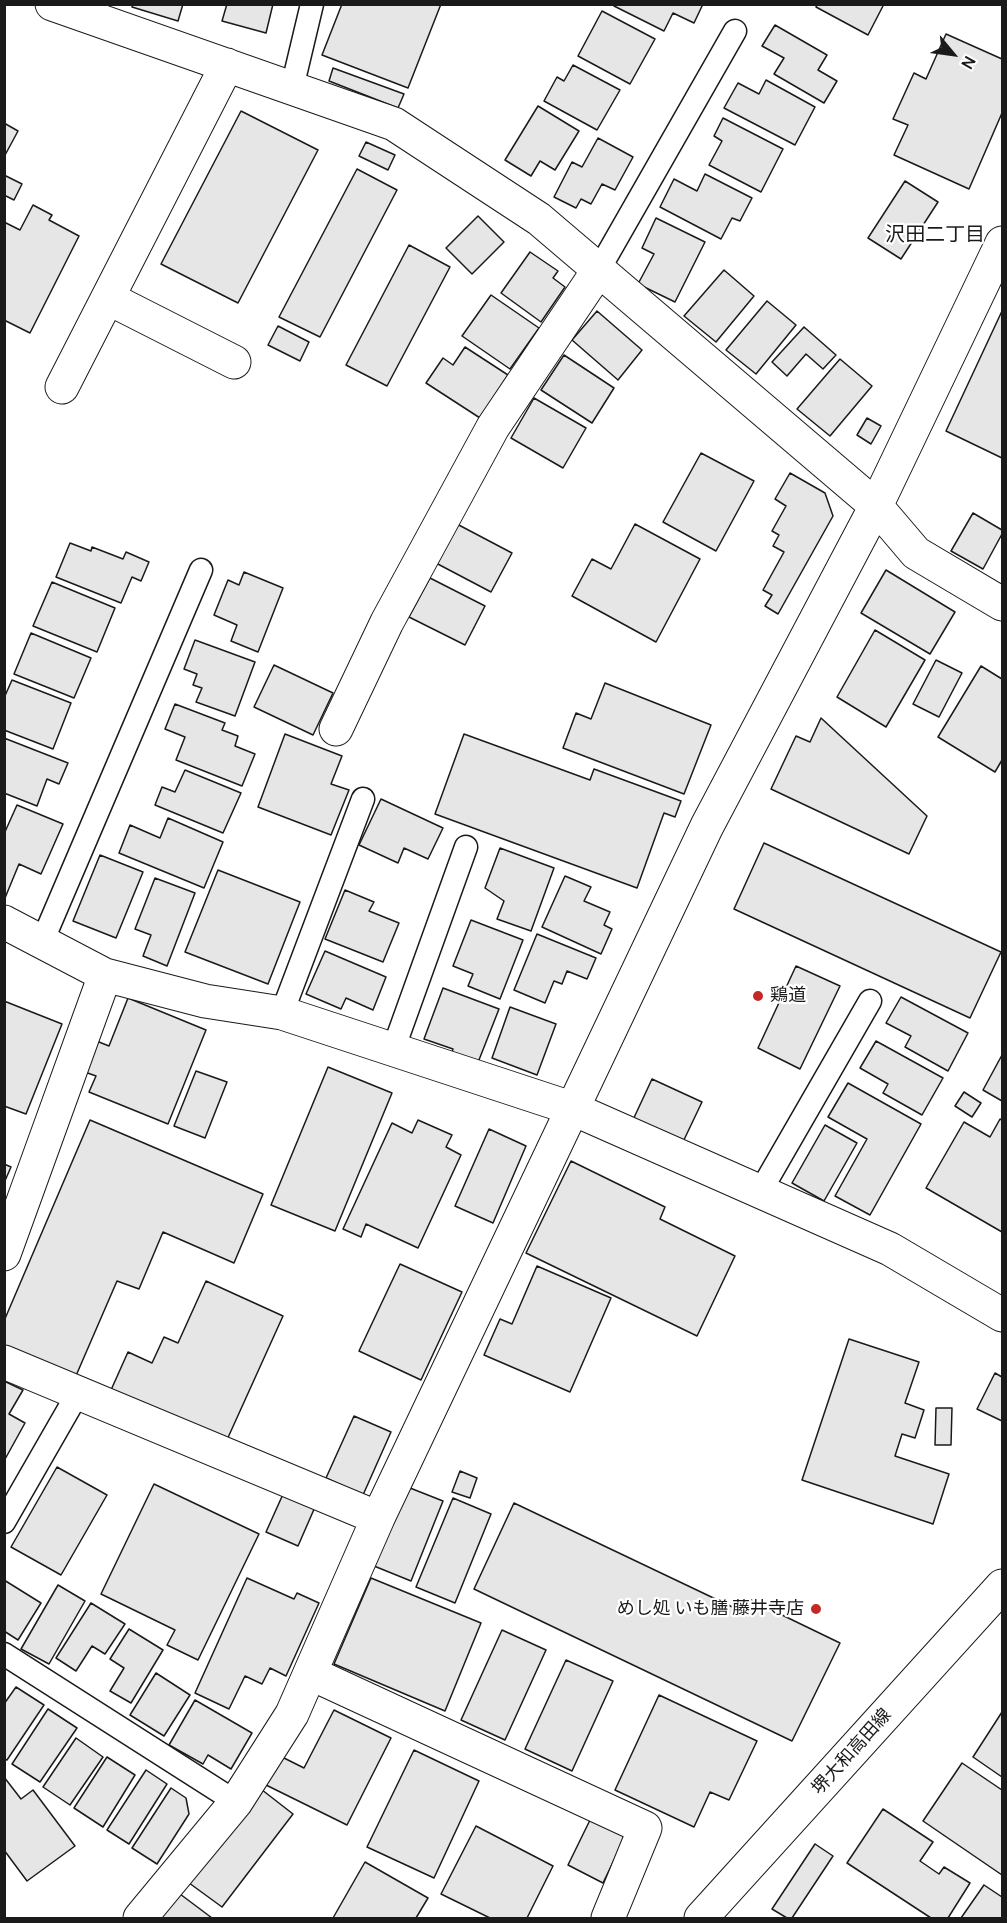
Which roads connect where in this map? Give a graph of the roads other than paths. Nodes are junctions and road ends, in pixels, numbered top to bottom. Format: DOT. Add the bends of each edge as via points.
graph roads {
  1 [pos="52,4"];
  2 [pos="312,4"];
  3 [pos="735,31"];
  4 [pos="227,65"];
  5 [pos="292,88"];
  6 [pos="1002,243"];
  7 [pos="598,271"];
  8 [pos="108,298"];
  9 [pos="234,362"];
  10 [pos="62,387"];
  11 [pos="876,506"];
  12 [pos="201,570"];
  13 [pos="1002,604"];
  14 [pos="336,729"];
  15 [pos="363,799"];
  16 [pos="466,848"];
  17 [pos="4,922"];
  18 [pos="42,942"];
  19 [pos="105,975"];
  20 [pos="870,1001"];
  21 [pos="282,1013"];
  22 [pos="393,1050"];
  23 [pos="571,1108"];
  24 [pos="760,1192"];
  25 [pos="4,1254"];
  26 [pos="1002,1315"];
  27 [pos="4,1362"];
  28 [pos="78,1393"];
  29 [pos="378,1518"];
  30 [pos="4,1522"];
  31 [pos="1002,1586"];
  32 [pos="4,1654"];
  33 [pos="310,1673"];
  34 [pos="236,1802"];
  35 [pos="140,1918"];
  36 [pos="608,1918"];
  37 [pos="702,1918"];
  1 -- 4 [label="street"];
  2 -- 5 [label="lane"];
  3 -- 7 [label="lane"];
  4 -- 5 [label="street"];
  4 -- 8 [label="street"];
  5 -- 7 [label="street" via="394,124 539,219"];
  6 -- 11 [label="street"];
  7 -- 11 [label="street"];
  7 -- 14 [label="street" via="493,427 387,622"];
  8 -- 9 [label="street"];
  8 -- 10 [label="street"];
  11 -- 13 [label="street" via="916,553"];
  11 -- 23 [label="street" via="706,826"];
  12 -- 18 [label="lane"];
  15 -- 21 [label="lane"];
  16 -- 22 [label="lane"];
  17 -- 18 [label="street"];
  18 -- 19 [label="street"];
  19 -- 21 [label="street" via="205,1001"];
  19 -- 25 [label="street"];
  20 -- 24 [label="lane"];
  21 -- 22 [label="street"];
  22 -- 23 [label="street"];
  23 -- 24 [label="street"];
  23 -- 29 [label="street"];
  24 -- 26 [label="street" via="890,1249"];
  27 -- 28 [label="street"];
  28 -- 29 [label="street"];
  28 -- 30 [label="lane"];
  29 -- 33 [label="street"];
  31 -- 37 [label="street, 堺大和高田線"];
  32 -- 34 [label="lane"];
  33 -- 34 [label="street" via="292,1713"];
  33 -- 36 [label="street" via="645,1828"];
  34 -- 35 [label="street"];
}
